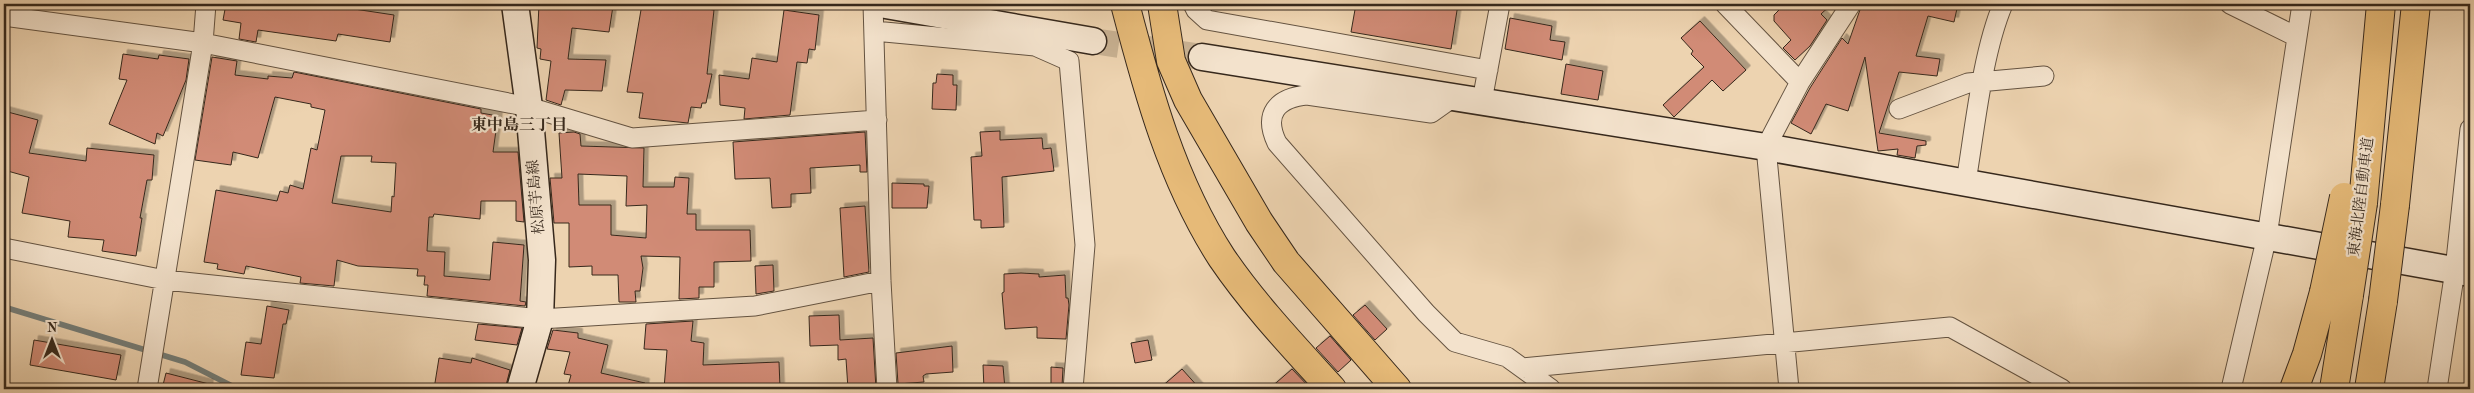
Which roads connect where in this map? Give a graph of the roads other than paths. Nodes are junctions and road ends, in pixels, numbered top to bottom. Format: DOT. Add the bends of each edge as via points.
graph roads {
  1 [pos="206,4"];
  2 [pos="515,4"];
  3 [pos="873,4"];
  4 [pos="880,4"];
  5 [pos="1109,4"];
  6 [pos="1125,4"];
  7 [pos="1151,4"];
  8 [pos="1162,4"];
  9 [pos="1193,4"];
  10 [pos="1500,4"];
  11 [pos="1725,4"];
  12 [pos="1851,4"];
  13 [pos="2002,4"];
  14 [pos="2230,4"];
  15 [pos="2302,4"];
  16 [pos="2373,4"];
  17 [pos="2381,4"];
  18 [pos="2416,4"];
  19 [pos="4,16"];
  20 [pos="874,31"];
  21 [pos="2297,37"];
  22 [pos="1093,41"];
  23 [pos="202,43"];
  24 [pos="1202,57"];
  25 [pos="1171,61"];
  26 [pos="1488,70"];
  27 [pos="2044,76"];
  28 [pos="1144,77"];
  29 [pos="1800,82"];
  30 [pos="1983,82"];
  31 [pos="1455,96"];
  32 [pos="1482,101"];
  33 [pos="529,108"];
  34 [pos="1899,109"];
  35 [pos="877,120"];
  36 [pos="2470,129"];
  37 [pos="1766,147"];
  38 [pos="1966,182"];
  39 [pos="2353,200"];
  40 [pos="2267,236"];
  41 [pos="4,248"];
  42 [pos="2462,272"];
  43 [pos="165,280"];
  44 [pos="880,281"];
  45 [pos="2337,293"];
  46 [pos="540,319"];
  47 [pos="1785,344"];
  48 [pos="1522,368"];
  49 [pos="147,389"];
  50 [pos="520,389"];
  51 [pos="887,389"];
  52 [pos="1073,389"];
  53 [pos="1332,389"];
  54 [pos="1397,389"];
  55 [pos="1551,389"];
  56 [pos="1789,389"];
  57 [pos="2062,389"];
  58 [pos="2231,389"];
  59 [pos="2294,389"];
  60 [pos="2334,389"];
  61 [pos="2370,389"];
  62 [pos="2437,389"];
  1 -- 23 [label="street"];
  2 -- 33 [label="street, 松原芋島線"];
  3 -- 20 [label="street"];
  4 -- 22 [label="street"];
  5 -- 28 [label="highway"];
  6 -- 28 [label="highway"];
  7 -- 25 [label="highway"];
  8 -- 25 [label="highway"];
  9 -- 26 [label="street" via="1207,20"];
  10 -- 26 [label="street"];
  11 -- 29 [label="street"];
  12 -- 29 [label="street"];
  13 -- 30 [label="street"];
  14 -- 21 [label="street"];
  15 -- 21 [label="street"];
  16 -- 39 [label="highway"];
  17 -- 39 [label="highway, 東海北陸自動車道"];
  18 -- 61 [label="highway, bridge" via="2395,205"];
  19 -- 23 [label="street"];
  20 -- 35 [label="street"];
  20 -- 52 [label="street" via="1035,46 1069,62 1085,245"];
  21 -- 40 [label="street"];
  23 -- 33 [label="street"];
  23 -- 43 [label="street"];
  24 -- 31 [label="street"];
  25 -- 54 [label="highway" via="1223,164 1286,262"];
  26 -- 32 [label="street"];
  27 -- 30 [label="street"];
  28 -- 53 [label="highway" via="1162,132 1199,219 1249,294"];
  29 -- 37 [label="street"];
  30 -- 34 [label="street" via="1968,83"];
  30 -- 38 [label="street"];
  31 -- 32 [label="street"];
  31 -- 48 [label="street" via="1431,113 1307,95 1292,97 1278,104 1272,116 1271,130 1277,143 1455,342 1507,357"];
  32 -- 37 [label="street"];
  33 -- 35 [label="street" via="632,138"];
  33 -- 46 [label="street, 松原芋島線" via="542,260"];
  35 -- 44 [label="street"];
  36 -- 42 [label="street"];
  37 -- 38 [label="street"];
  37 -- 47 [label="street"];
  38 -- 40 [label="street"];
  39 -- 45 [label="highway, 東海北陸自動車道, bridge"];
  40 -- 42 [label="street"];
  40 -- 58 [label="street"];
  41 -- 43 [label="street"];
  42 -- 62 [label="street"];
  43 -- 46 [label="street"];
  43 -- 49 [label="street"];
  44 -- 46 [label="street" via="755,306"];
  44 -- 51 [label="street"];
  45 -- 59 [label="highway"];
  45 -- 60 [label="highway, 東海北陸自動車道"];
  46 -- 50 [label="street, 松原芋島線"];
  47 -- 48 [label="street"];
  47 -- 56 [label="street"];
  47 -- 57 [label="street" via="1950,327"];
  48 -- 55 [label="street"];
}
